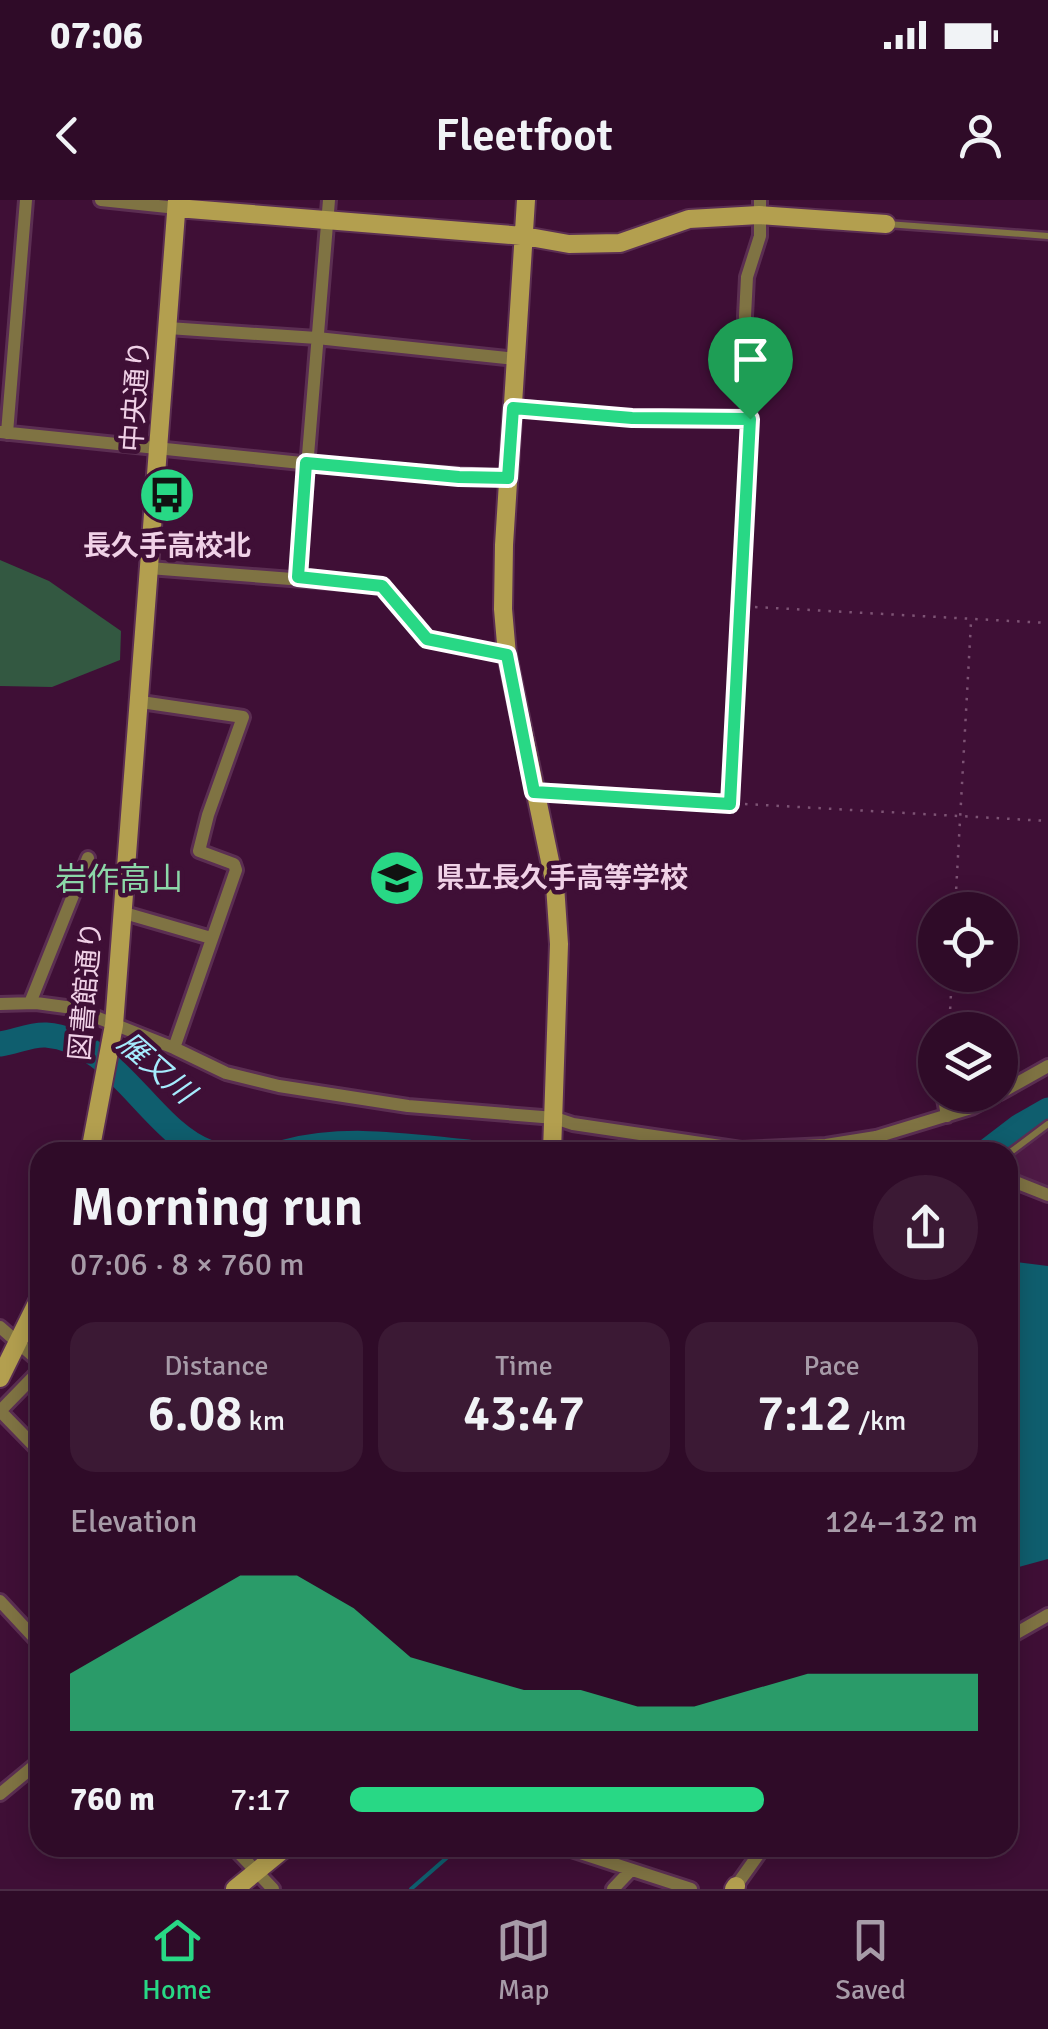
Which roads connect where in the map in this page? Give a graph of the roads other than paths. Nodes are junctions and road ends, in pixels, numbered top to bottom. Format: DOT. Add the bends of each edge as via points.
graph roads {
  1 [pos="26,200"];
  2 [pos="100,200"];
  3 [pos="329,200"];
  4 [pos="526,200"];
  5 [pos="177,204"];
  6 [pos="760,207"];
  7 [pos="328,220"];
  8 [pos="886,224"];
  9 [pos="524,236"];
  10 [pos="1048,236"];
  11 [pos="168,328"];
  12 [pos="317,338"];
  13 [pos="516,359"];
  14 [pos="513,408"];
  15 [pos="750,419"];
  16 [pos="4,432"];
  17 [pos="160,446"];
  18 [pos="306,463"];
  19 [pos="508,478"];
  20 [pos="149,568"];
  21 [pos="298,577"];
  22 [pos="143,655"];
  23 [pos="507,655"];
  24 [pos="141,702"];
  25 [pos="534,792"];
  26 [pos="88,858"];
  27 [pos="121,912"];
  28 [pos="210,938"];
  29 [pos="30,1003"];
  30 [pos="0,1004"];
  31 [pos="114,1024"];
  32 [pos="174,1048"];
  33 [pos="1048,1066"];
  34 [pos="1018,1083"];
  35 [pos="946,1112"];
  36 [pos="959,1112"];
  37 [pos="947,1116"];
  38 [pos="554,1118"];
  39 [pos="1048,1124"];
  40 [pos="92,1142"];
  41 [pos="553,1142"];
  42 [pos="694,1142"];
  43 [pos="845,1142"];
  44 [pos="1018,1146"];
  45 [pos="1018,1183"];
  46 [pos="1048,1195"];
  47 [pos="30,1319"];
  48 [pos="0,1328"];
  49 [pos="19,1343"];
  50 [pos="30,1353"];
  51 [pos="0,1378"];
  52 [pos="30,1380"];
  53 [pos="0,1411"];
  54 [pos="30,1442"];
  55 [pos="0,1601"];
  56 [pos="1048,1614"];
  57 [pos="1018,1632"];
  58 [pos="30,1633"];
  59 [pos="30,1768"];
  60 [pos="0,1794"];
  61 [pos="243,1857"];
  62 [pos="273,1857"];
  63 [pos="592,1857"];
  64 [pos="757,1857"];
  65 [pos="631,1870"];
  66 [pos="256,1871"];
  67 [pos="735,1887"];
  68 [pos="234,1889"];
  69 [pos="273,1889"];
  70 [pos="614,1889"];
  71 [pos="691,1889"];
  1 -- 16 [label="street"];
  2 -- 5 [label="street"];
  3 -- 7 [label="street"];
  4 -- 9 [label="street"];
  5 -- 7 [label="street"];
  5 -- 11 [label="street, 中央通り"];
  6 -- 8 [label="street"];
  6 -- 9 [label="street" via="688,220 620,243"];
  6 -- 15 [label="street" via="745,316"];
  7 -- 9 [label="street"];
  7 -- 12 [label="street"];
  8 -- 10 [label="lane"];
  9 -- 13 [label="street"];
  11 -- 12 [label="street"];
  11 -- 17 [label="street, 中央通り"];
  12 -- 13 [label="street"];
  12 -- 18 [label="street"];
  13 -- 14 [label="street"];
  14 -- 15 [label="street"];
  14 -- 19 [label="street"];
  15 -- 25 [label="street" via="730,804"];
  16 -- 17 [label="street"];
  17 -- 18 [label="street"];
  17 -- 20 [label="street, 中央通り"];
  18 -- 19 [label="street"];
  18 -- 21 [label="street"];
  19 -- 23 [label="street"];
  20 -- 21 [label="street"];
  20 -- 22 [label="street, 中央通り"];
  21 -- 23 [label="street" via="382,586 427,639"];
  22 -- 24 [label="street, 図書館通り"];
  23 -- 25 [label="street"];
  24 -- 27 [label="street, 図書館通り"];
  24 -- 28 [label="street" via="243,716 199,851 236,870"];
  25 -- 38 [label="street" via="560,944"];
  26 -- 29 [label="street"];
  27 -- 28 [label="street"];
  27 -- 31 [label="street, 図書館通り"];
  28 -- 32 [label="street"];
  29 -- 30 [label="street"];
  29 -- 31 [label="street" via="73,1008"];
  31 -- 32 [label="street"];
  31 -- 40 [label="street, 図書館通り"];
  32 -- 38 [label="street" via="226,1073 279,1086"];
  33 -- 34 [label="street"];
  35 -- 37 [label="street"];
  36 -- 37 [label="street"];
  37 -- 43 [label="street"];
  38 -- 41 [label="street"];
  38 -- 42 [label="street"];
  39 -- 44 [label="lane"];
  45 -- 46 [label="street"];
  47 -- 49 [label="street"];
  48 -- 49 [label="street"];
  49 -- 50 [label="street"];
  49 -- 51 [label="street"];
  52 -- 53 [label="street"];
  53 -- 54 [label="street"];
  55 -- 58 [label="street"];
  56 -- 57 [label="street"];
  59 -- 60 [label="street"];
  61 -- 66 [label="street"];
  62 -- 66 [label="street"];
  63 -- 65 [label="street"];
  64 -- 67 [label="street"];
  65 -- 70 [label="street"];
  65 -- 71 [label="street"];
  66 -- 68 [label="street"];
  66 -- 69 [label="street"];
}
